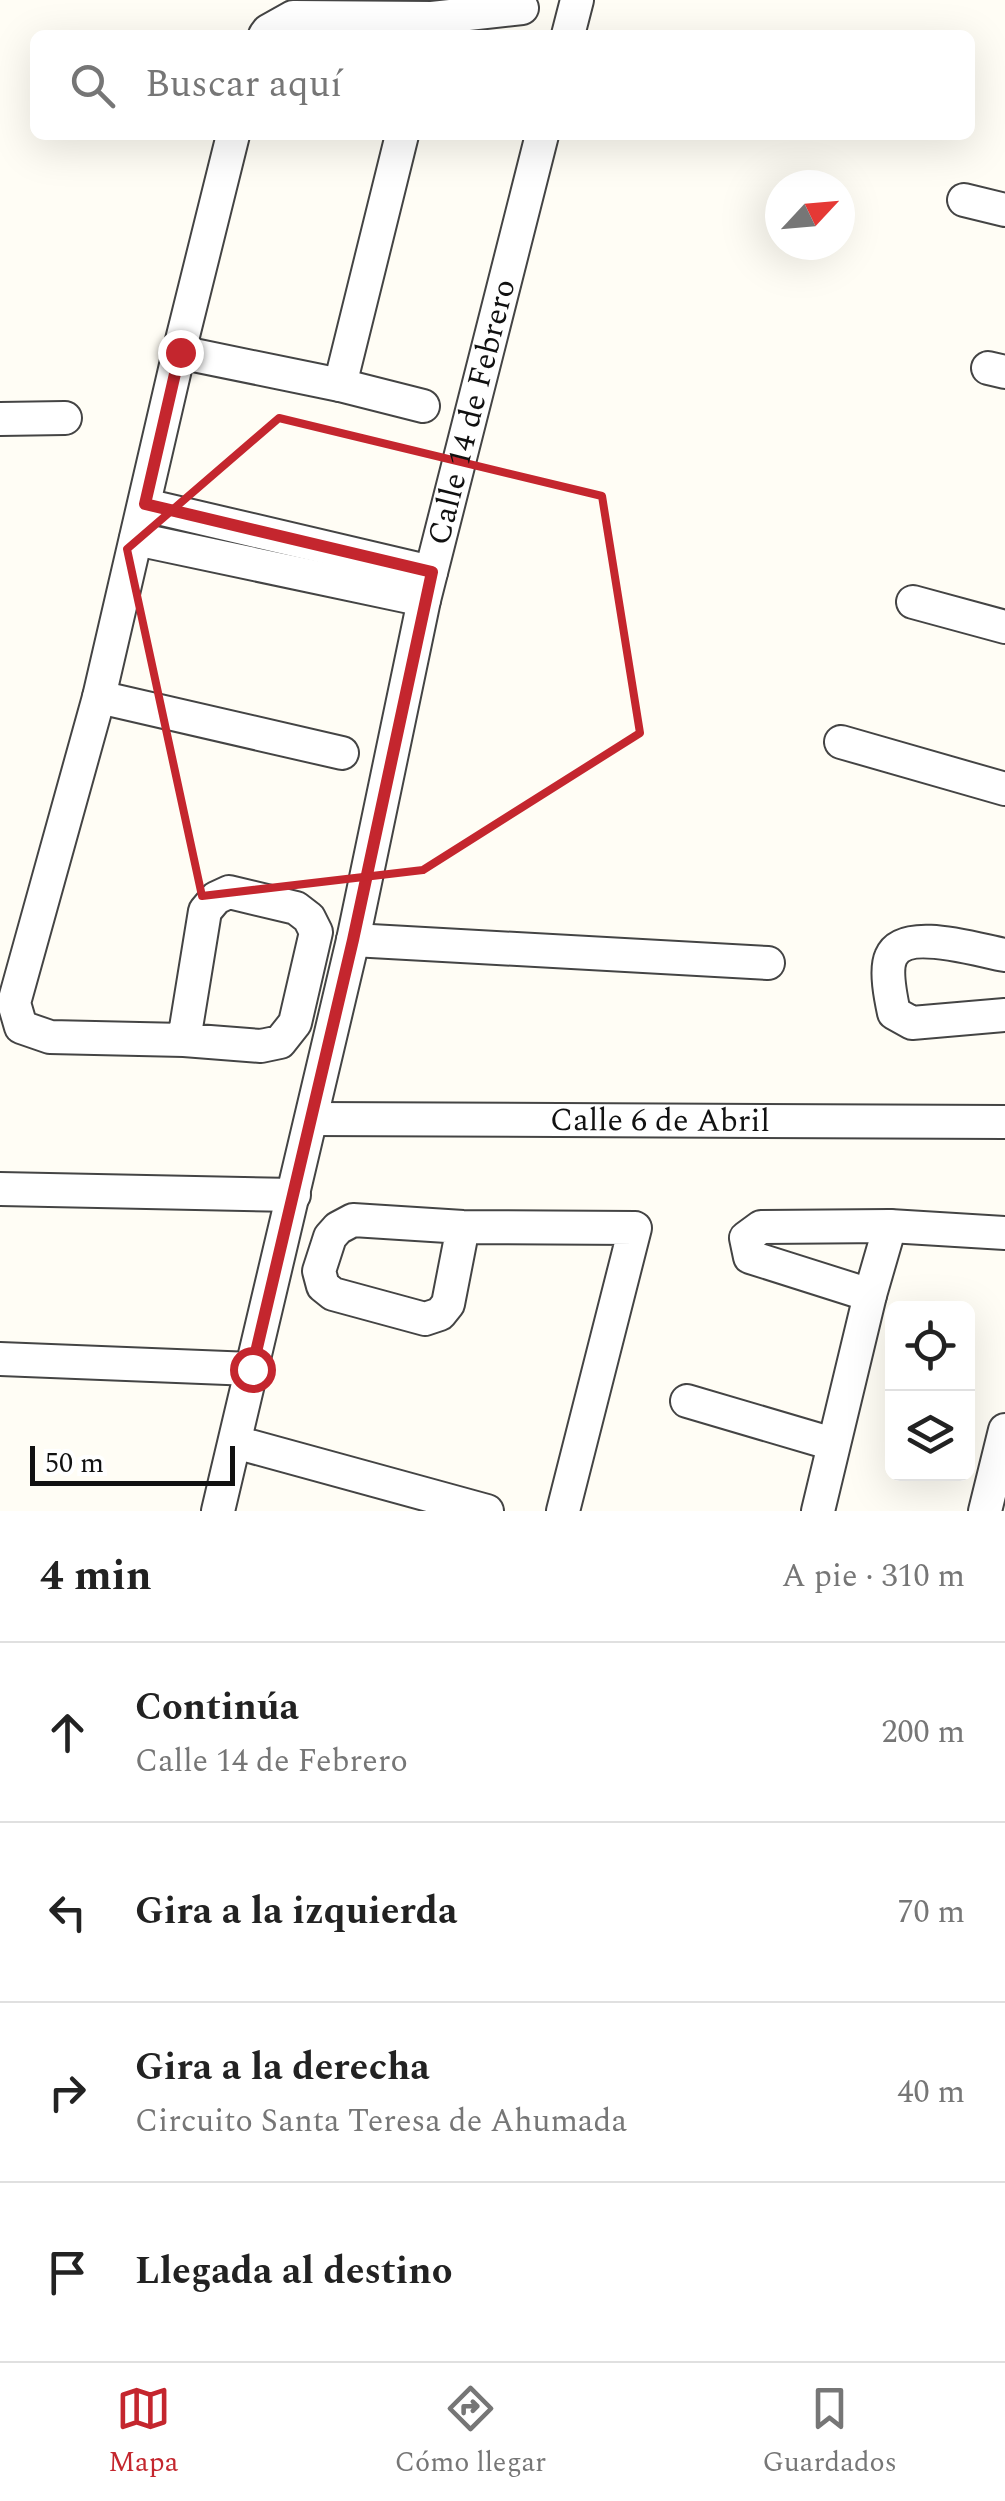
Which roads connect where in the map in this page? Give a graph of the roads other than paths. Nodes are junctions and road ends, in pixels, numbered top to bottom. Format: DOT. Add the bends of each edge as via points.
graph roads {
  1 [pos="577,0"];
  2 [pos="522,8"];
  3 [pos="429,26"];
  4 [pos="272,30"];
  5 [pos="569,30"];
  6 [pos="232,140"];
  7 [pos="401,140"];
  8 [pos="541,140"];
  9 [pos="964,200"];
  10 [pos="1005,210"];
  11 [pos="180,352"];
  12 [pos="340,385"];
  13 [pos="423,406"];
  14 [pos="65,418"];
  15 [pos="0,419"];
  16 [pos="145,504"];
  17 [pos="136,538"];
  18 [pos="428,586"];
  19 [pos="913,602"];
  20 [pos="1005,627"];
  21 [pos="99,697"];
  22 [pos="841,742"];
  23 [pos="342,753"];
  24 [pos="1005,789"];
  25 [pos="353,940"];
  26 [pos="1005,956"];
  27 [pos="768,963"];
  28 [pos="1005,1015"];
  29 [pos="184,1040"];
  30 [pos="312,1119"];
  31 [pos="1005,1122"];
  32 [pos="0,1189"];
  33 [pos="294,1194"];
  34 [pos="890,1226"];
  35 [pos="463,1227"];
  36 [pos="1005,1233"];
  37 [pos="870,1295"];
  38 [pos="0,1359"];
  39 [pos="252,1369"];
  40 [pos="687,1401"];
  41 [pos="1005,1430"];
  42 [pos="235,1442"];
  43 [pos="833,1444"];
  44 [pos="218,1511"];
  45 [pos="487,1511"];
  46 [pos="563,1511"];
  47 [pos="818,1511"];
  48 [pos="985,1511"];
  1 -- 5 [label="street"];
  2 -- 3 [label="street"];
  3 -- 4 [label="street" via="293,17"];
  6 -- 11 [label="street"];
  7 -- 12 [label="street"];
  8 -- 18 [label="street, Calle 14 de Febrero"];
  9 -- 10 [label="street"];
  11 -- 12 [label="street"];
  11 -- 16 [label="street"];
  12 -- 13 [label="street"];
  14 -- 15 [label="street"];
  16 -- 17 [label="street"];
  16 -- 18 [label="street"];
  17 -- 18 [label="street"];
  17 -- 21 [label="street"];
  18 -- 25 [label="street, Calle 14 de Febrero"];
  19 -- 20 [label="street"];
  21 -- 23 [label="street"];
  21 -- 29 [label="street" via="14,1002 21,1027 50,1037"];
  22 -- 24 [label="street"];
  25 -- 27 [label="street"];
  25 -- 30 [label="street, Calle 14 de Febrero"];
  26 -- 28 [label="street" via="925,940 902,944 891,957 889,992 894,1013 912,1023"];
  29 -- 29 [label="street" via="280,1042 294,1023 316,932 309,918 296,908 229,892 216,898 205,911"];
  30 -- 31 [label="street, Calle 6 de Abril"];
  30 -- 33 [label="street, Calle 14 de Febrero"];
  32 -- 33 [label="street"];
  33 -- 39 [label="street, Calle 14 de Febrero"];
  34 -- 36 [label="street"];
  34 -- 37 [label="street"];
  34 -- 37 [label="street" via="761,1227 746,1238 750,1257"];
  35 -- 46 [label="street" via="636,1228"];
  37 -- 43 [label="street"];
  38 -- 39 [label="street"];
  39 -- 42 [label="street, Calle 14 de Febrero"];
  40 -- 43 [label="street"];
  41 -- 48 [label="street"];
  42 -- 44 [label="street, Calle 14 de Febrero"];
  42 -- 45 [label="street"];
  43 -- 47 [label="street"];
}
